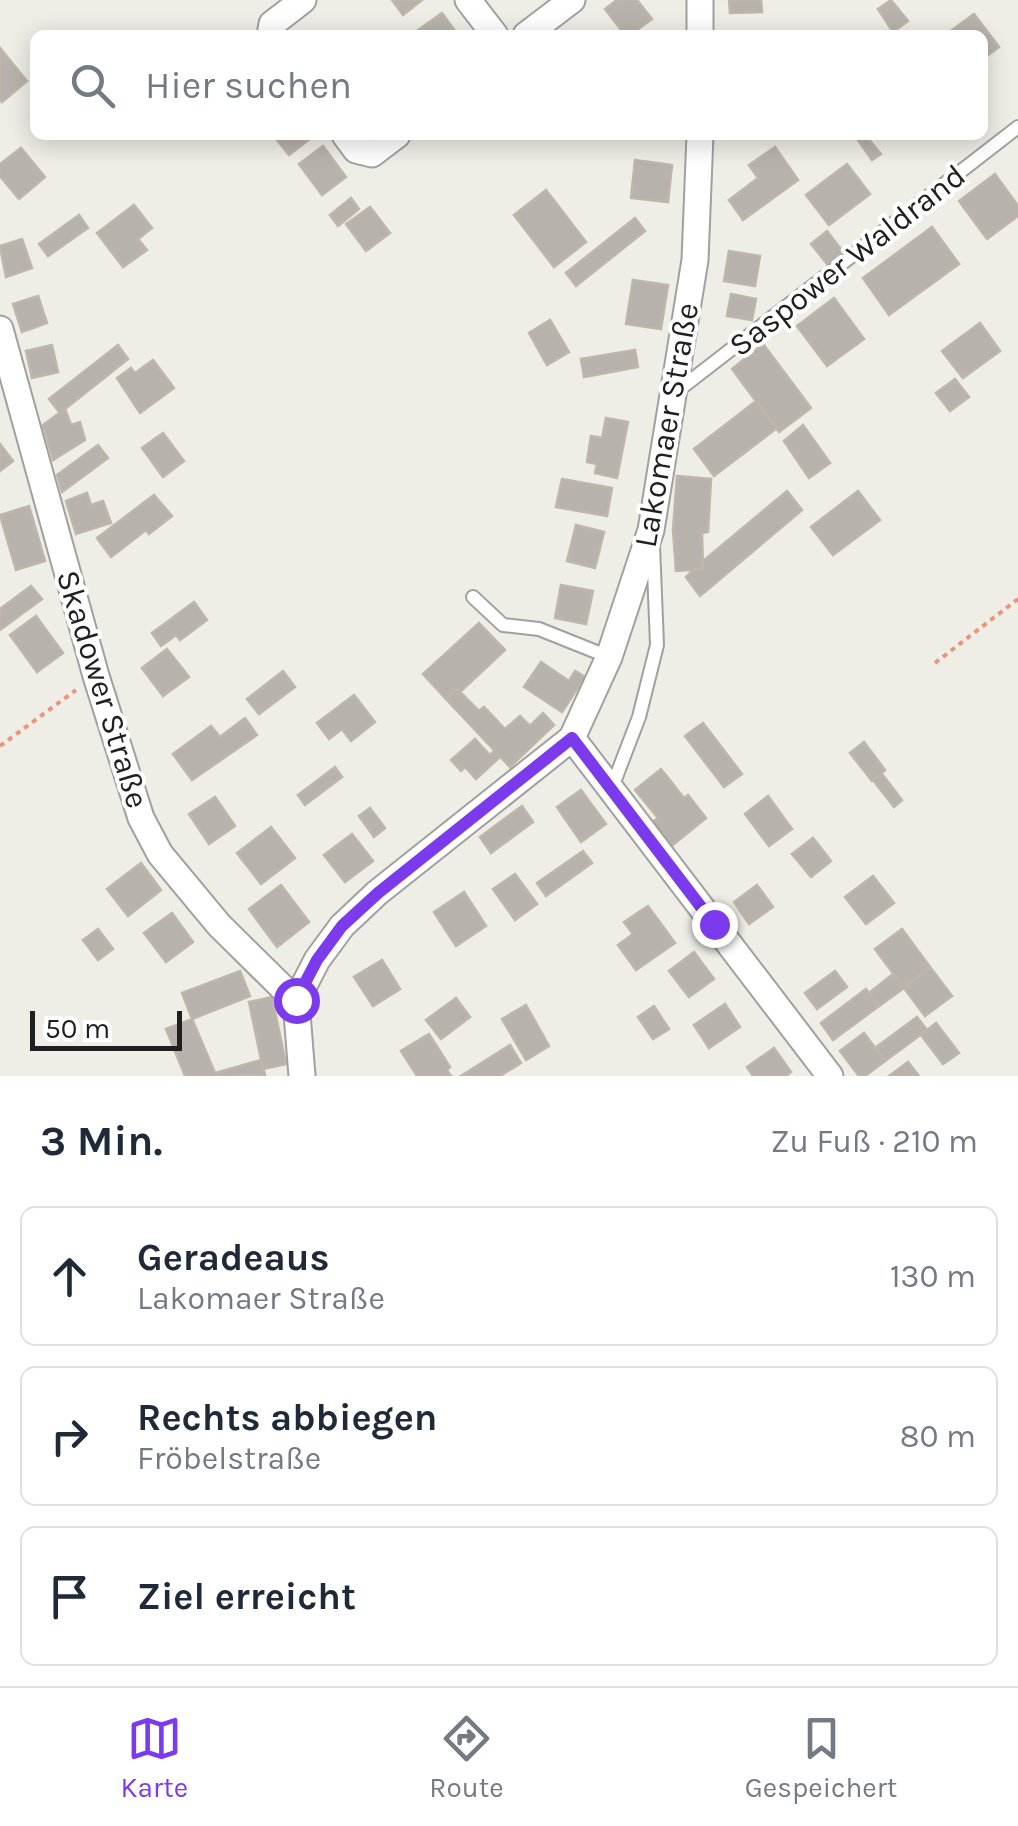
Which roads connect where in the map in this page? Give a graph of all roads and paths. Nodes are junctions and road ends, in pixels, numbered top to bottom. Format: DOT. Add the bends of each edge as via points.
graph roads {
  1 [pos="303,0"];
  2 [pos="468,0"];
  3 [pos="572,0"];
  4 [pos="700,0"];
  5 [pos="271,30"];
  6 [pos="492,30"];
  7 [pos="533,30"];
  8 [pos="700,30"];
  9 [pos="1018,128"];
  10 [pos="349,140"];
  11 [pos="390,140"];
  12 [pos="700,140"];
  13 [pos="0,328"];
  14 [pos="676,392"];
  15 [pos="652,530"];
  16 [pos="473,597"];
  17 [pos="1018,600"];
  18 [pos="609,657"];
  19 [pos="934,663"];
  20 [pos="96,676"];
  21 [pos="572,738"];
  22 [pos="0,746"];
  23 [pos="612,790"];
  24 [pos="296,1000"];
  25 [pos="302,1076"];
  26 [pos="830,1076"];
  1 -- 5 [label="street"];
  2 -- 6 [label="street"];
  3 -- 7 [label="street"];
  4 -- 8 [label="street"];
  9 -- 14 [label="lane, Saspower Waldrand"];
  10 -- 11 [label="street" via="372,154"];
  12 -- 14 [label="street, Lakomaer Straße" via="695,260"];
  13 -- 20 [label="street, Skadower Straße"];
  14 -- 15 [label="street, Lakomaer Straße"];
  15 -- 18 [label="street, Lakomaer Straße"];
  15 -- 23 [label="lane" via="657,645"];
  16 -- 18 [label="lane" via="503,625 540,628"];
  17 -- 19 [label="path"];
  18 -- 21 [label="street, Lakomaer Straße"];
  20 -- 22 [label="path"];
  20 -- 24 [label="street, Skadower Straße" via="141,818 160,854 224,931"];
  21 -- 23 [label="street"];
  21 -- 24 [label="street, Lakomaer Straße" via="342,926"];
  23 -- 26 [label="street"];
  24 -- 25 [label="street"];
}
